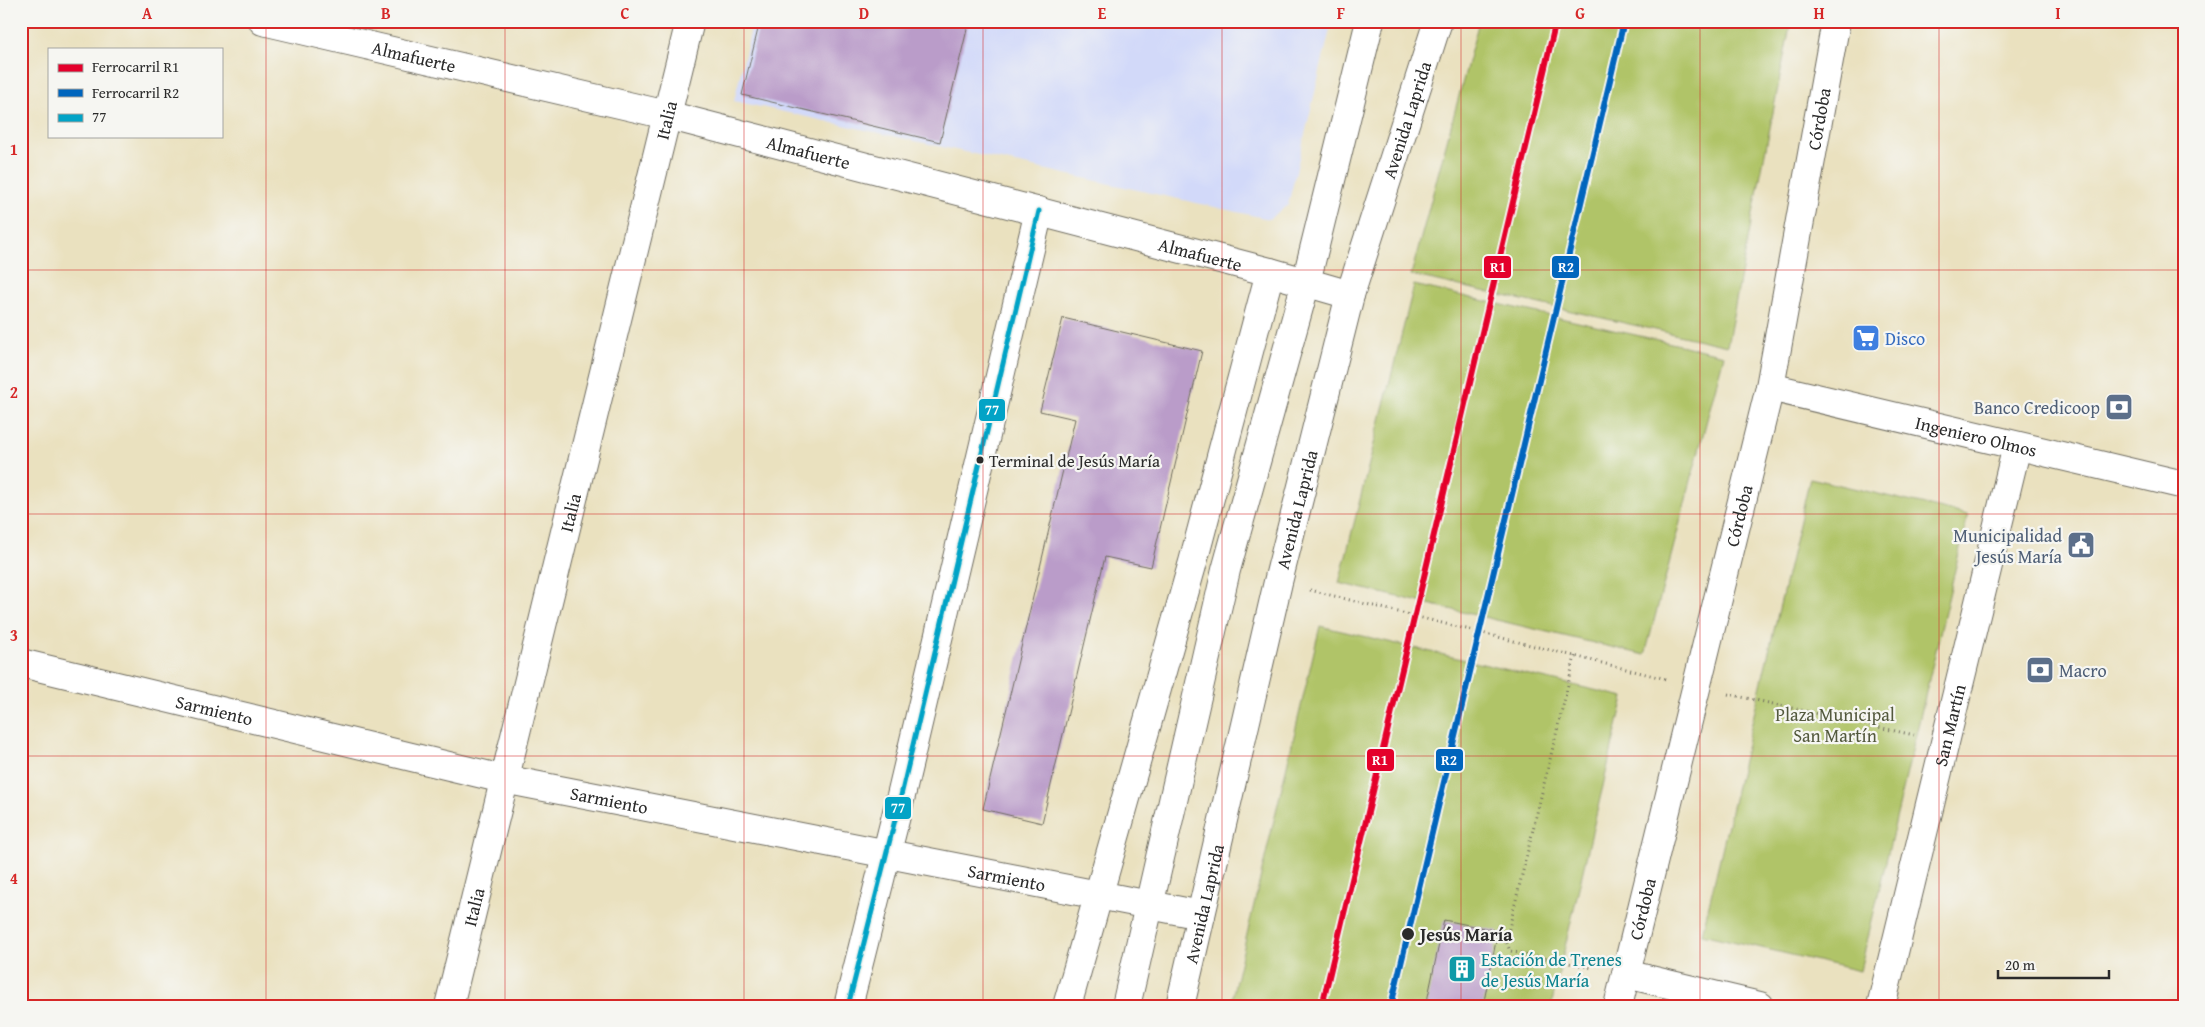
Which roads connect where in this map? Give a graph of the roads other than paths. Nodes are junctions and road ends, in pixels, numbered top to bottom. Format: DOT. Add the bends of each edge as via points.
graph roads {
  1 [pos="263,21"];
  2 [pos="690,21"];
  3 [pos="1370,21"];
  4 [pos="1438,21"];
  5 [pos="1836,21"];
  6 [pos="667,115"];
  7 [pos="1039,212"];
  8 [pos="1270,272"];
  9 [pos="1306,282"];
  10 [pos="1350,295"];
  11 [pos="1770,386"];
  12 [pos="2017,446"];
  13 [pos="2184,486"];
  14 [pos="21,663"];
  15 [pos="503,779"];
  16 [pos="887,854"];
  17 [pos="1098,894"];
  18 [pos="1150,904"];
  19 [pos="1201,915"];
  20 [pos="1626,974"];
  21 [pos="449,1006"];
  22 [pos="848,1006"];
  23 [pos="1067,1006"];
  24 [pos="1126,1006"];
  25 [pos="1180,1006"];
  26 [pos="1618,1006"];
  27 [pos="1760,1006"];
  28 [pos="1881,1006"];
  1 -- 6 [label="street, Almafuerte"];
  2 -- 6 [label="street, Italia"];
  3 -- 9 [label="street"];
  4 -- 10 [label="street, Avenida Laprida"];
  5 -- 11 [label="street, Córdoba"];
  6 -- 7 [label="street, Almafuerte"];
  6 -- 15 [label="street, Italia"];
  7 -- 8 [label="street, Almafuerte"];
  7 -- 16 [label="street"];
  8 -- 9 [label="street, Almafuerte"];
  8 -- 17 [label="street" via="1193,562"];
  9 -- 10 [label="street, Almafuerte"];
  9 -- 18 [label="street" via="1226,570"];
  10 -- 19 [label="street, Avenida Laprida" via="1278,582"];
  11 -- 12 [label="street, Ingeniero Olmos"];
  11 -- 20 [label="street, Córdoba"];
  12 -- 13 [label="street, Ingeniero Olmos"];
  12 -- 28 [label="street, San Martín"];
  14 -- 15 [label="street, Sarmiento"];
  15 -- 16 [label="street, Sarmiento"];
  15 -- 21 [label="street, Italia"];
  16 -- 17 [label="street, Sarmiento"];
  16 -- 22 [label="street"];
  17 -- 18 [label="street, Sarmiento"];
  17 -- 23 [label="street"];
  18 -- 19 [label="street, Sarmiento"];
  18 -- 24 [label="street"];
  19 -- 25 [label="street, Avenida Laprida"];
  20 -- 26 [label="street, Córdoba"];
  20 -- 27 [label="street"];
}
